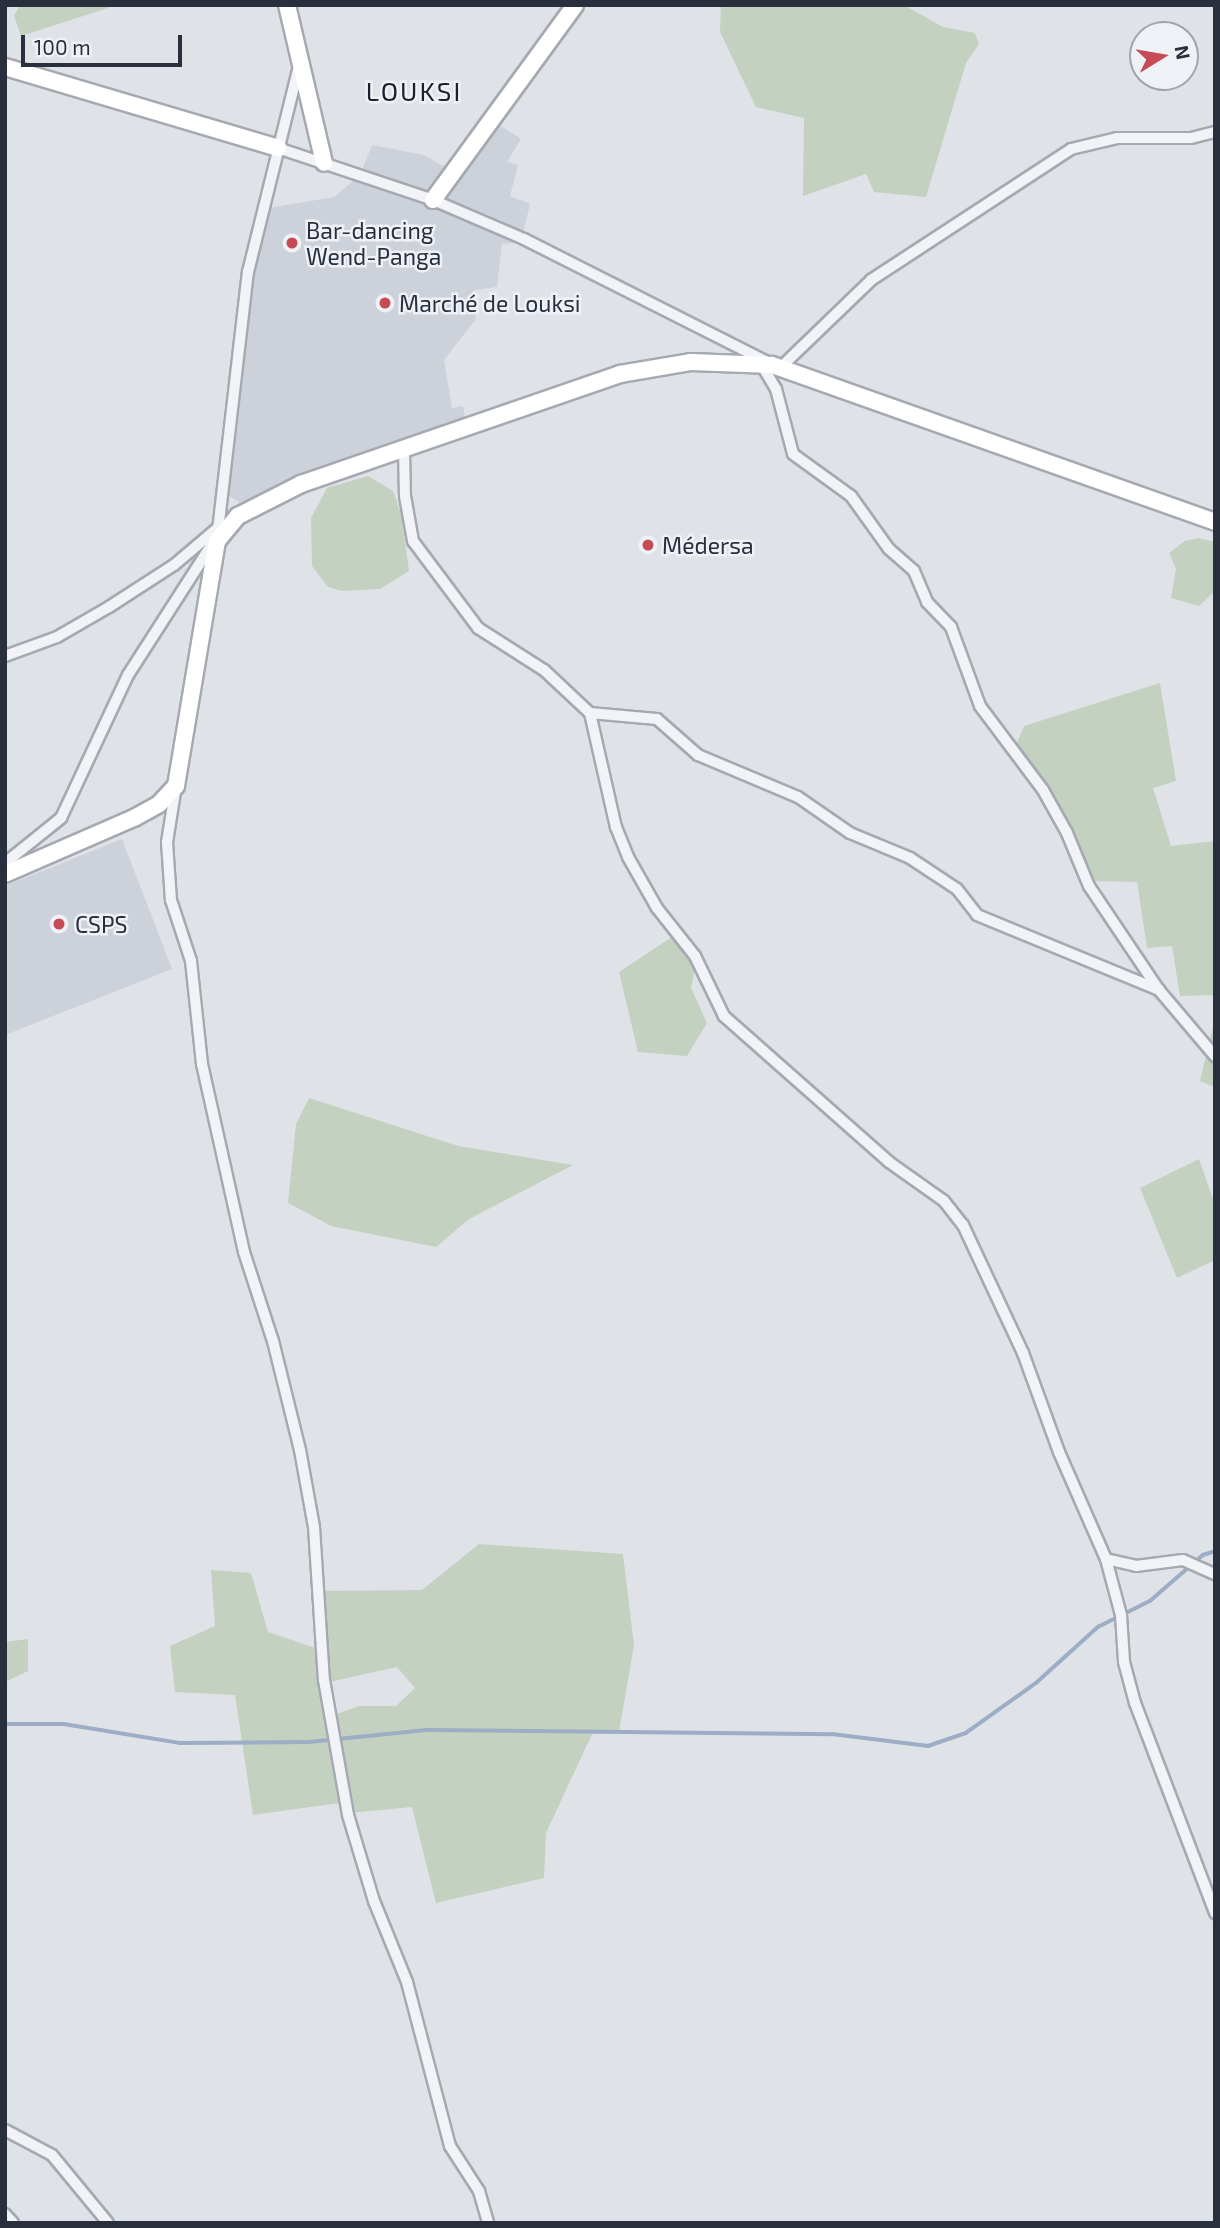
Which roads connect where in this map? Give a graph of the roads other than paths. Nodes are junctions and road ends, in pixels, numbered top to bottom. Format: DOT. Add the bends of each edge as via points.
graph roads {
  1 [pos="287,5"];
  2 [pos="575,5"];
  3 [pos="300,60"];
  4 [pos="5,67"];
  5 [pos="1215,132"];
  6 [pos="278,148"];
  7 [pos="324,163"];
  8 [pos="433,200"];
  9 [pos="771,365"];
  10 [pos="404,450"];
  11 [pos="1215,522"];
  12 [pos="218,535"];
  13 [pos="5,656"];
  14 [pos="590,713"];
  15 [pos="176,786"];
  16 [pos="5,863"];
  17 [pos="5,874"];
  18 [pos="1159,990"];
  19 [pos="1215,1056"];
  20 [pos="1106,1559"];
  21 [pos="1215,1574"];
  22 [pos="1215,1913"];
  23 [pos="5,2130"];
  24 [pos="5,2214"];
  25 [pos="13,2223"];
  26 [pos="108,2223"];
  27 [pos="488,2223"];
  1 -- 3 [label="street"];
  2 -- 8 [label="street"];
  3 -- 6 [label="street"];
  3 -- 7 [label="street"];
  4 -- 6 [label="street"];
  5 -- 9 [label="street" via="1191,138 1117,138 1071,149 871,281"];
  6 -- 7 [label="street"];
  6 -- 12 [label="street" via="248,272"];
  7 -- 8 [label="street"];
  8 -- 9 [label="street" via="524,239"];
  9 -- 10 [label="street" via="690,362 620,374"];
  9 -- 11 [label="street"];
  9 -- 18 [label="street" via="793,454 851,496 889,549 914,571 926,602 951,627 980,706 1043,790 1089,886"];
  10 -- 12 [label="street" via="256,504"];
  10 -- 14 [label="street" via="405,496 414,541 439,578 478,628 544,670"];
  12 -- 13 [label="street" via="57,637"];
  12 -- 15 [label="street"];
  12 -- 16 [label="street" via="128,675 61,818"];
  14 -- 18 [label="street" via="657,719 698,755 799,797 850,832 911,858 957,889 977,915"];
  14 -- 20 [label="street" via="616,827 628,857 657,908 695,956 724,1016 889,1162 944,1201 963,1225 1023,1353 1059,1452"];
  15 -- 17 [label="street" via="159,804 134,818"];
  15 -- 27 [label="street" via="167,842 171,901 191,961 202,1064 244,1252 273,1341 300,1450 314,1527 324,1680 348,1815 374,1901 407,1982 450,2147 479,2191"];
  18 -- 19 [label="street"];
  20 -- 21 [label="street" via="1136,1566 1183,1560"];
  20 -- 22 [label="street" via="1121,1615 1124,1662 1135,1703"];
  23 -- 26 [label="street" via="52,2155"];
  24 -- 25 [label="street"];
}
